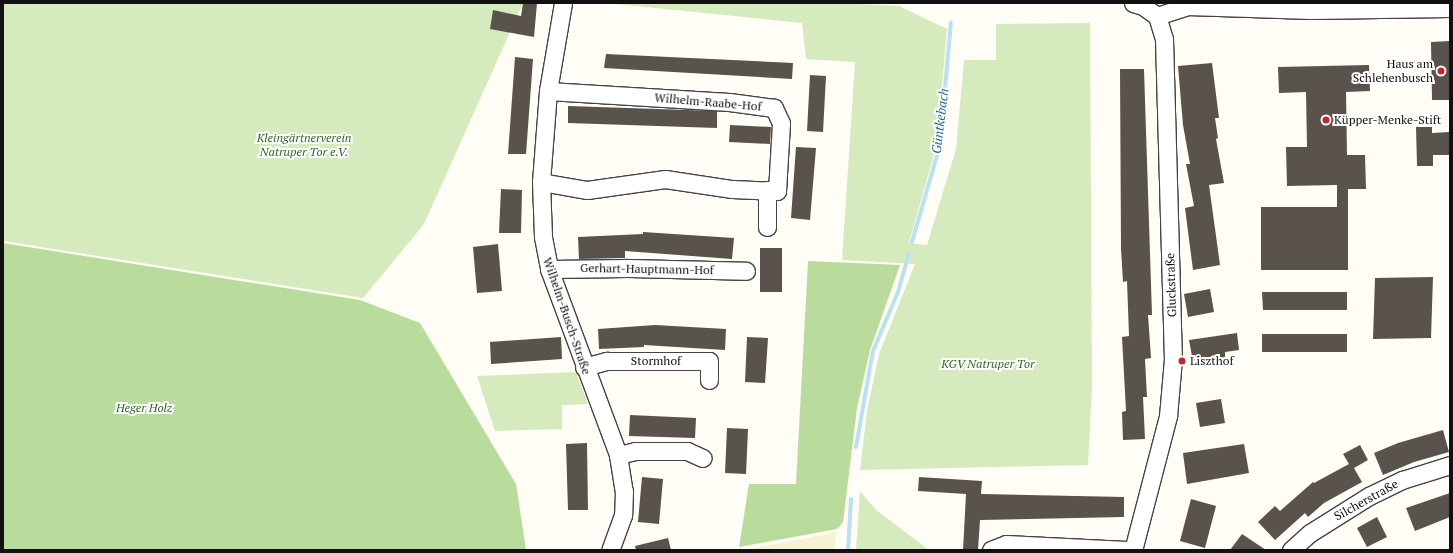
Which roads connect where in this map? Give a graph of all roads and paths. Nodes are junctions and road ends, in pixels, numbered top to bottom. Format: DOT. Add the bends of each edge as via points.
graph roads {
  1 [pos="563,3"];
  2 [pos="1133,3"];
  3 [pos="1209,5"];
  4 [pos="1450,8"];
  5 [pos="1157,16"];
  6 [pos="548,91"];
  7 [pos="541,182"];
  8 [pos="767,190"];
  9 [pos="767,227"];
  10 [pos="549,268"];
  11 [pos="746,271"];
  12 [pos="584,367"];
  13 [pos="709,380"];
  14 [pos="618,455"];
  15 [pos="703,458"];
  16 [pos="1450,465"];
  17 [pos="610,550"];
  18 [pos="991,550"];
  19 [pos="1127,550"];
  20 [pos="1133,550"];
  21 [pos="1291,550"];
  1 -- 6 [label="street, Wilhelm-Busch-Straße"];
  2 -- 5 [label="street" via="1143,6"];
  3 -- 4 [label="street" via="1311,10"];
  3 -- 5 [label="street" via="1187,6"];
  5 -- 20 [label="street, Gluckstraße" via="1162,26 1164,51 1172,388 1160,452"];
  6 -- 7 [label="street, Wilhelm-Busch-Straße"];
  6 -- 8 [label="street, Wilhelm-Raabe-Hof" via="729,102 774,108 781,123 777,191"];
  7 -- 8 [label="street" via="587,190 665,179 732,189"];
  7 -- 10 [label="street, Wilhelm-Busch-Straße" via="543,238"];
  8 -- 9 [label="street"];
  10 -- 11 [label="street, Gerhart-Hauptmann-Hof"];
  10 -- 12 [label="street, Wilhelm-Busch-Straße"];
  12 -- 13 [label="street, Stormhof" via="607,361 709,361"];
  12 -- 14 [label="street, Wilhelm-Busch-Straße"];
  14 -- 15 [label="street" via="635,451 687,451"];
  14 -- 17 [label="street, Wilhelm-Busch-Straße" via="624,491 623,515"];
  16 -- 21 [label="street, Silcherstraße" via="1402,480 1369,496 1310,533"];
  18 -- 19 [label="street" via="1006,544"];
}
